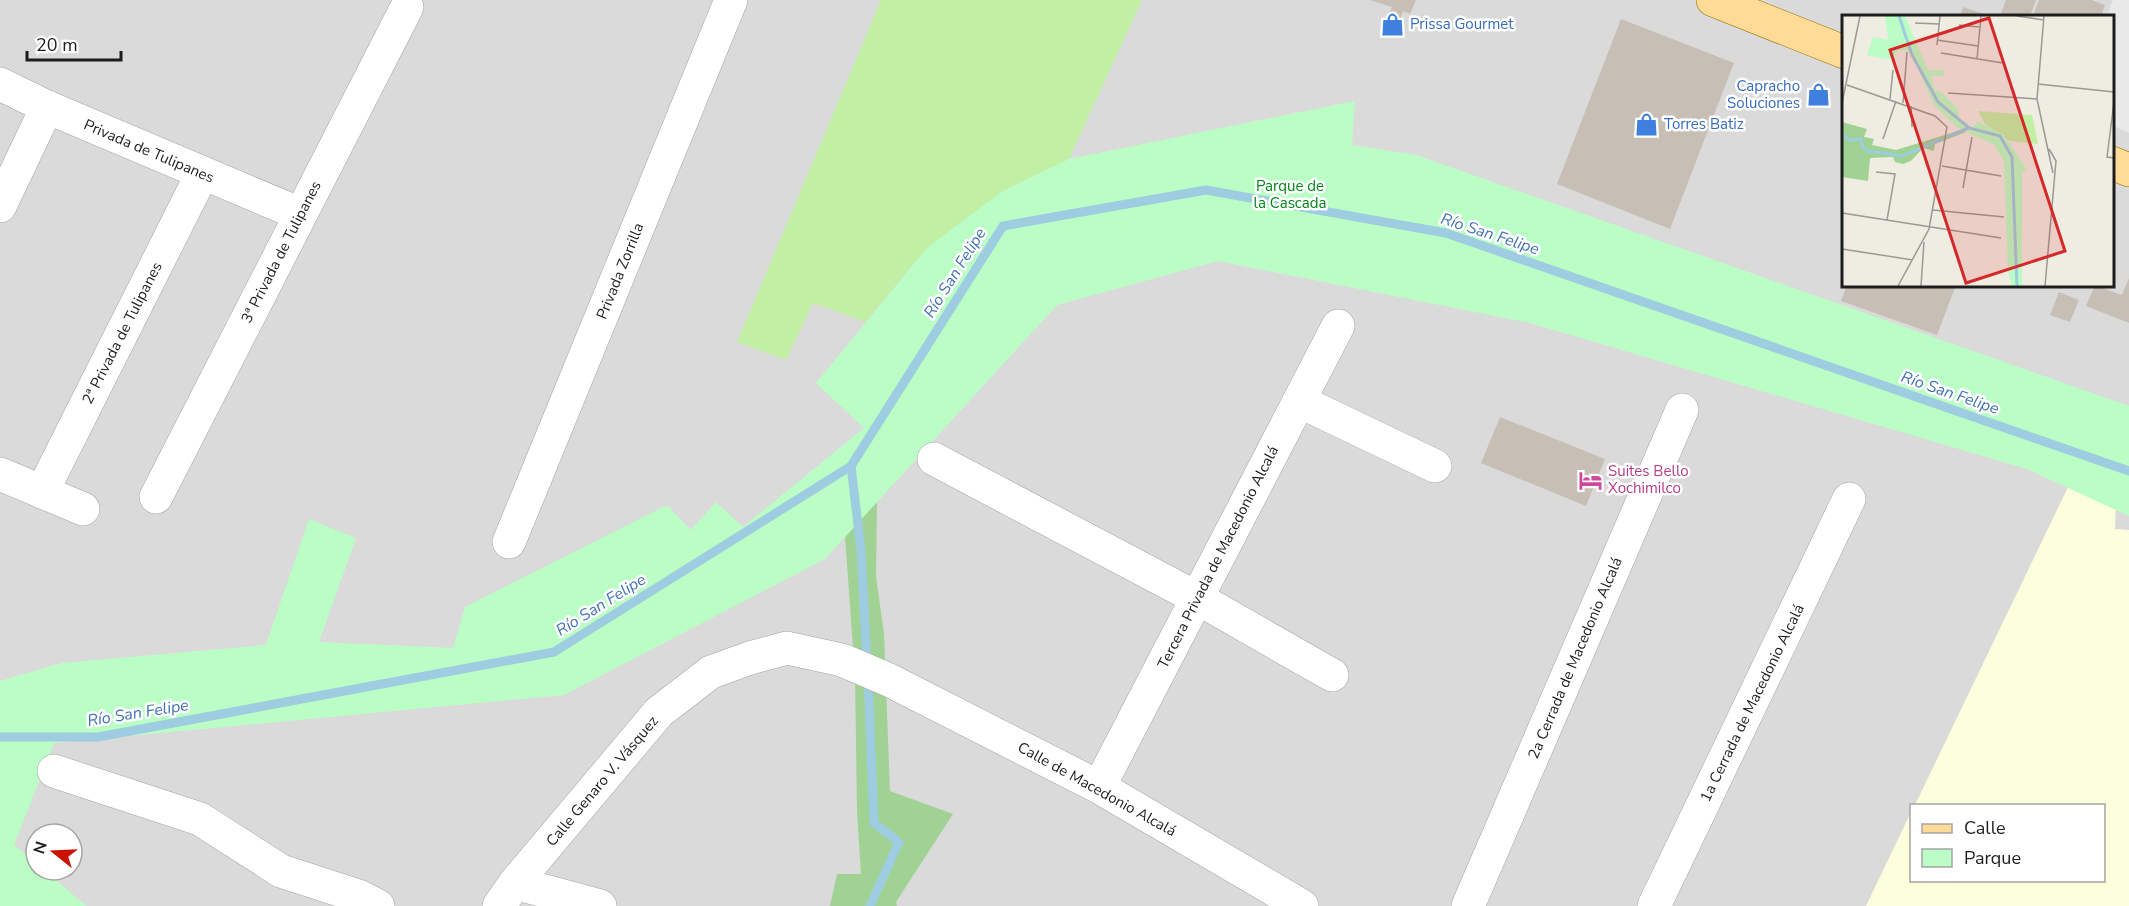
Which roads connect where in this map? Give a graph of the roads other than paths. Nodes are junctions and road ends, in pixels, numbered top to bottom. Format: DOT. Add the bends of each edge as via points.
graph roads {
  1 [pos="731,0"];
  2 [pos="1713,0"];
  3 [pos="407,7"];
  4 [pos="1842,51"];
  5 [pos="0,84"];
  6 [pos="47,107"];
  7 [pos="2114,164"];
  8 [pos="2129,170"];
  9 [pos="202,174"];
  10 [pos="0,206"];
  11 [pos="300,214"];
  12 [pos="1338,326"];
  13 [pos="1299,401"];
  14 [pos="1682,410"];
  15 [pos="934,459"];
  16 [pos="1435,466"];
  17 [pos="0,474"];
  18 [pos="42,492"];
  19 [pos="156,497"];
  20 [pos="1849,499"];
  21 [pos="83,509"];
  22 [pos="509,542"];
  23 [pos="1197,598"];
  24 [pos="1332,675"];
  25 [pos="889,680"];
  26 [pos="54,771"];
  27 [pos="1099,787"];
  28 [pos="507,895"];
  29 [pos="378,906"];
  30 [pos="600,906"];
  31 [pos="1302,906"];
  32 [pos="1468,906"];
  33 [pos="1654,906"];
  1 -- 22 [label="street, Privada Zorrilla"];
  2 -- 4 [label="main road"];
  3 -- 11 [label="street, 3ª Privada de Tulipanes"];
  5 -- 6 [label="street, Privada de Tulipanes"];
  6 -- 9 [label="street, Privada de Tulipanes"];
  6 -- 10 [label="street"];
  7 -- 8 [label="main road"];
  9 -- 11 [label="street, Privada de Tulipanes"];
  9 -- 18 [label="street, 2ª Privada de Tulipanes"];
  11 -- 19 [label="street, 3ª Privada de Tulipanes"];
  12 -- 13 [label="street, Tercera Privada de Macedonio Alcalá"];
  13 -- 16 [label="street"];
  13 -- 23 [label="street, Tercera Privada de Macedonio Alcalá"];
  14 -- 32 [label="street, 2a Cerrada de Macedonio Alcalá"];
  15 -- 23 [label="street"];
  17 -- 18 [label="street"];
  18 -- 21 [label="street"];
  20 -- 33 [label="street, 1a Cerrada de Macedonio Alcalá"];
  23 -- 24 [label="street"];
  23 -- 27 [label="street, Tercera Privada de Macedonio Alcalá"];
  25 -- 27 [label="street, Calle de Macedonio Alcalá"];
  25 -- 28 [label="street, Calle Genaro V. Vásquez" via="842,660 787,648 711,672 659,712"];
  26 -- 29 [label="street" via="200,819 280,872"];
  27 -- 31 [label="street, Calle de Macedonio Alcalá"];
  28 -- 30 [label="street"];
}
